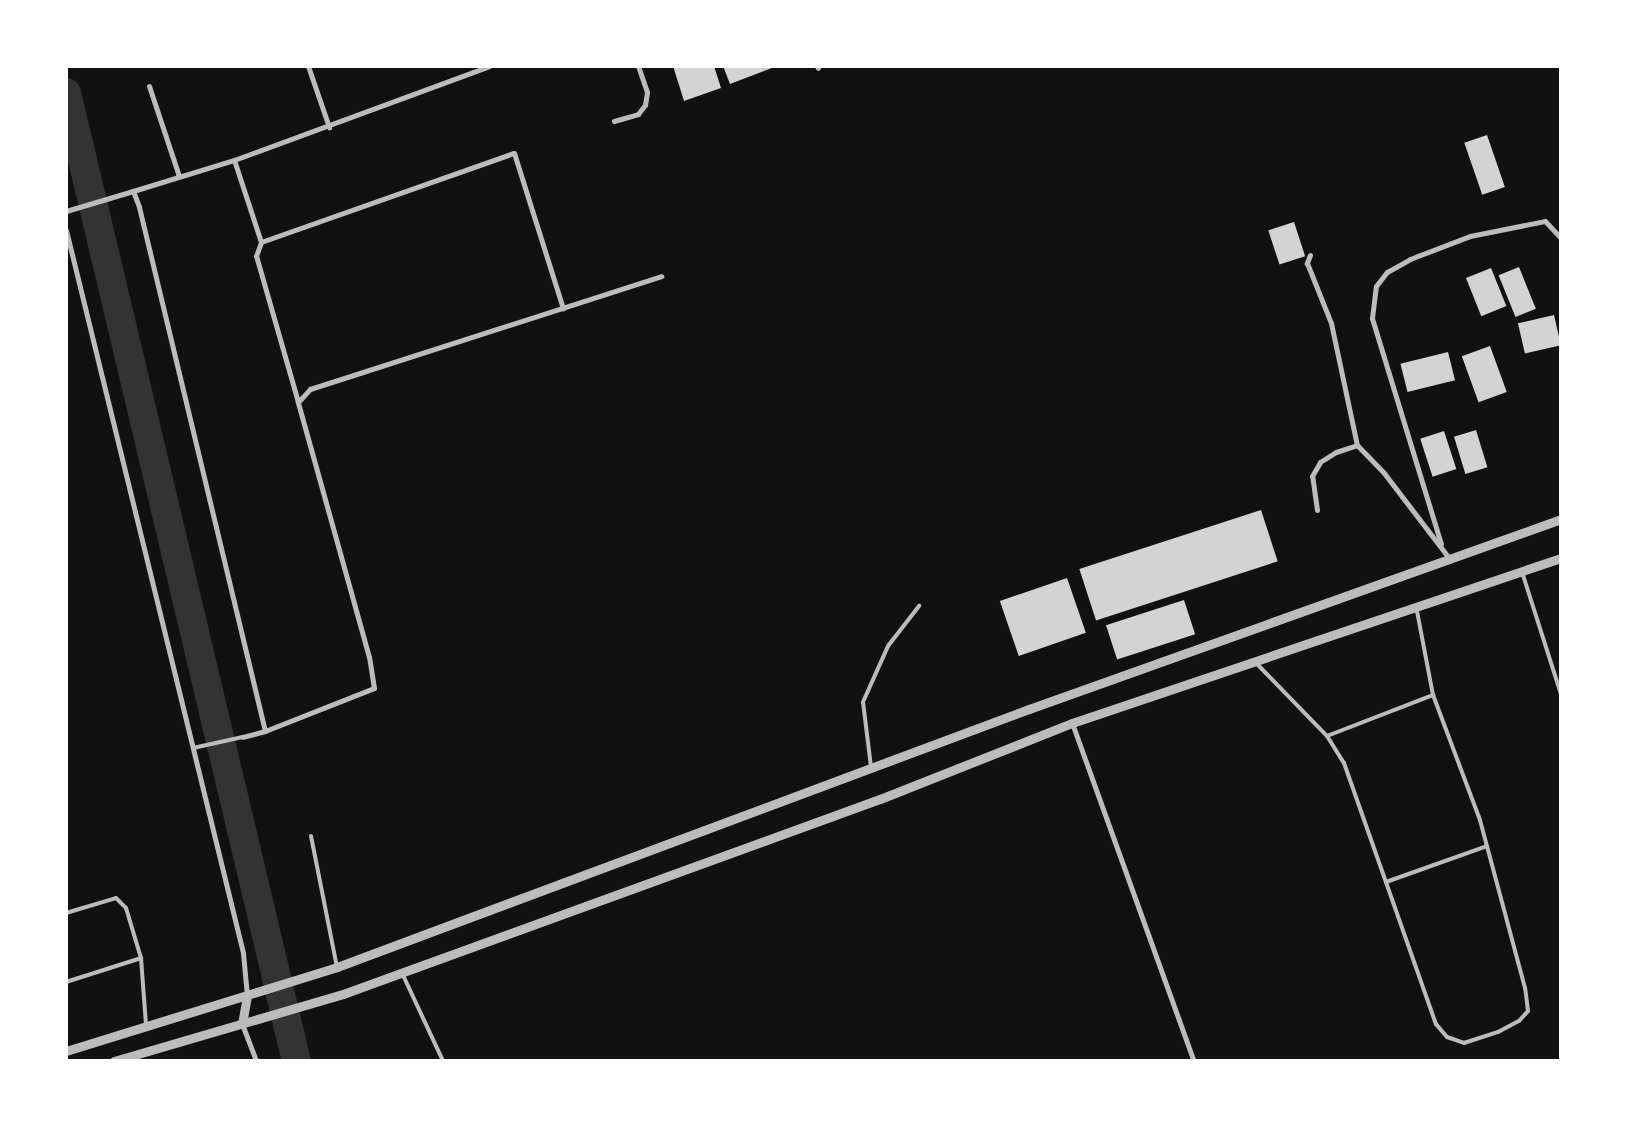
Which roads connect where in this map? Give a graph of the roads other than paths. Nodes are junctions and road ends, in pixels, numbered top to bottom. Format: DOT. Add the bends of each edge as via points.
graph roads {
  1 [pos="308,66"];
  2 [pos="469,66"];
  3 [pos="489,66"];
  4 [pos="638,66"];
  5 [pos="471,73"];
  6 [pos="149,86"];
  7 [pos="614,121"];
  8 [pos="329,127"];
  9 [pos="234,160"];
  10 [pos="179,176"];
  11 [pos="133,191"];
  12 [pos="66,211"];
  13 [pos="66,230"];
  14 [pos="1561,238"];
  15 [pos="261,242"];
  16 [pos="1310,255"];
  17 [pos="661,276"];
  18 [pos="563,308"];
  19 [pos="298,402"];
  20 [pos="1357,445"];
  21 [pos="1317,510"];
  22 [pos="1561,519"];
  23 [pos="1441,544"];
  24 [pos="1449,558"];
  25 [pos="1561,558"];
  26 [pos="1522,572"];
  27 [pos="919,606"];
  28 [pos="1416,606"];
  29 [pos="1254,661"];
  30 [pos="1561,694"];
  31 [pos="1433,696"];
  32 [pos="1072,723"];
  33 [pos="265,730"];
  34 [pos="1327,736"];
  35 [pos="243,737"];
  36 [pos="194,748"];
  37 [pos="872,768"];
  38 [pos="311,836"];
  39 [pos="1487,846"];
  40 [pos="1386,882"];
  41 [pos="66,913"];
  42 [pos="141,958"];
  43 [pos="337,967"];
  44 [pos="402,973"];
  45 [pos="66,982"];
  46 [pos="252,995"];
  47 [pos="242,1024"];
  48 [pos="146,1029"];
  49 [pos="66,1051"];
  50 [pos="114,1061"];
  51 [pos="256,1061"];
  52 [pos="443,1061"];
  53 [pos="1194,1061"];
  1 -- 8 [label="street"];
  2 -- 5 [label="street"];
  3 -- 5 [label="street"];
  4 -- 7 [label="street" via="647,92 645,105 638,114"];
  5 -- 8 [label="street"];
  6 -- 10 [label="street"];
  8 -- 9 [label="street"];
  9 -- 10 [label="street"];
  9 -- 15 [label="street"];
  10 -- 11 [label="street"];
  11 -- 12 [label="street"];
  11 -- 33 [label="street" via="145,225"];
  13 -- 36 [label="street"];
  14 -- 23 [label="street" via="1544,220 1470,236 1410,259 1387,272 1376,286 1372,318"];
  15 -- 18 [label="street" via="514,153"];
  15 -- 19 [label="street" via="256,256"];
  16 -- 20 [label="street" via="1307,264 1331,323"];
  17 -- 18 [label="street"];
  18 -- 19 [label="street" via="310,389"];
  19 -- 33 [label="street" via="369,658 374,688"];
  20 -- 21 [label="street" via="1320,462 1312,476"];
  20 -- 23 [label="street"];
  22 -- 24 [label="street"];
  23 -- 24 [label="street"];
  24 -- 37 [label="street"];
  25 -- 26 [label="street"];
  26 -- 28 [label="street"];
  26 -- 30 [label="lane"];
  27 -- 37 [label="lane" via="888,646 863,702"];
  28 -- 29 [label="street"];
  28 -- 31 [label="lane"];
  29 -- 32 [label="street"];
  29 -- 34 [label="lane"];
  31 -- 34 [label="lane"];
  31 -- 39 [label="lane"];
  32 -- 44 [label="street" via="880,799"];
  32 -- 53 [label="street"];
  33 -- 35 [label="street"];
  34 -- 40 [label="lane" via="1344,763"];
  35 -- 36 [label="lane"];
  36 -- 46 [label="street"];
  37 -- 43 [label="street"];
  38 -- 43 [label="lane"];
  39 -- 40 [label="lane"];
  39 -- 40 [label="lane" via="1526,988 1528,1011 1520,1021 1498,1032 1464,1043 1447,1037 1436,1024"];
  41 -- 42 [label="lane" via="116,898 126,908"];
  42 -- 45 [label="lane"];
  42 -- 48 [label="lane"];
  43 -- 46 [label="street"];
  44 -- 47 [label="street" via="268,1019"];
  44 -- 52 [label="lane"];
  46 -- 47 [label="street"];
  46 -- 48 [label="street"];
  47 -- 50 [label="street"];
  47 -- 51 [label="street"];
  48 -- 49 [label="street"];
}
